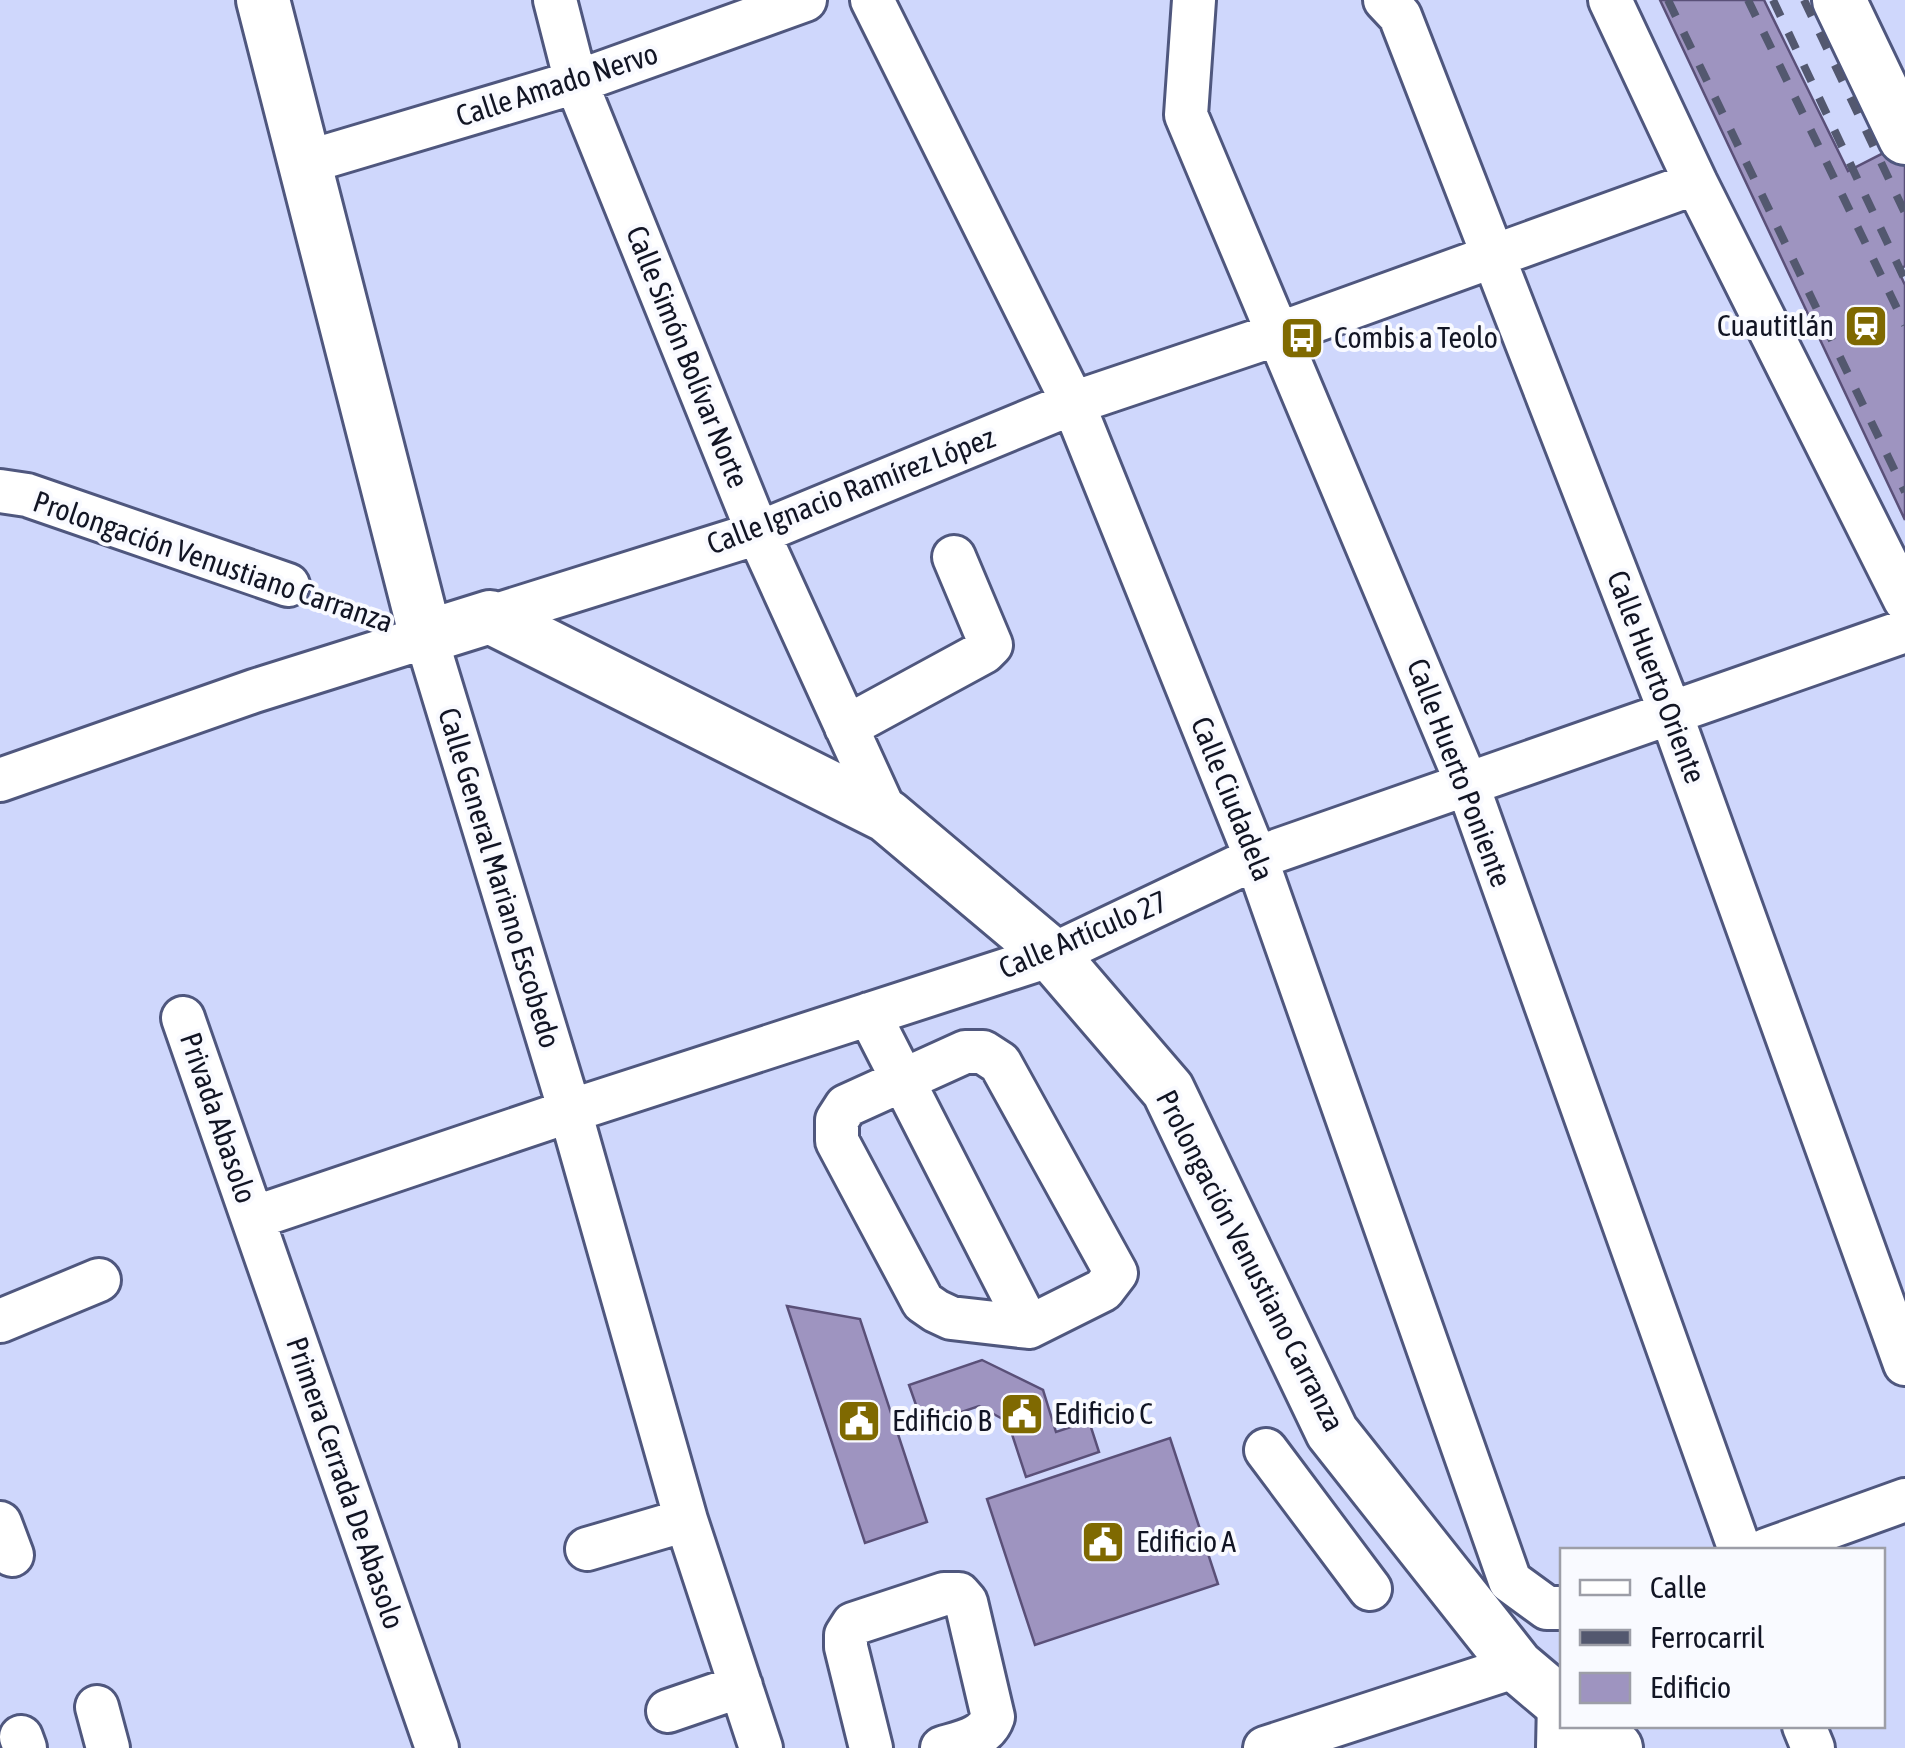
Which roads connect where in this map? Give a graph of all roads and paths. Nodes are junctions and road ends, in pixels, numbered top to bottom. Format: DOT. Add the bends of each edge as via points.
graph roads {
  1 [pos="263,0"];
  2 [pos="555,0"];
  3 [pos="805,0"];
  4 [pos="872,0"];
  5 [pos="1194,0"];
  6 [pos="1384,0"];
  7 [pos="1610,0"];
  8 [pos="1840,0"];
  9 [pos="576,82"];
  10 [pos="1905,138"];
  11 [pos="307,162"];
  12 [pos="1696,183"];
  13 [pos="1493,255"];
  14 [pos="1278,334"];
  15 [pos="1072,403"];
  16 [pos="0,491"];
  17 [pos="758,533"];
  18 [pos="954,557"];
  19 [pos="288,585"];
  20 [pos="1905,600"];
  21 [pos="490,617"];
  22 [pos="1905,631"];
  23 [pos="426,637"];
  24 [pos="1672,714"];
  25 [pos="846,727"];
  26 [pos="0,780"];
  27 [pos="1468,786"];
  28 [pos="887,816"];
  29 [pos="1256,858"];
  30 [pos="1052,955"];
  31 [pos="869,1014"];
  32 [pos="183,1018"];
  33 [pos="902,1080"];
  34 [pos="570,1111"];
  35 [pos="253,1218"];
  36 [pos="99,1280"];
  37 [pos="0,1321"];
  38 [pos="1029,1328"];
  39 [pos="1905,1364"];
  40 [pos="1266,1450"];
  41 [pos="1905,1500"];
  42 [pos="1400,1518"];
  43 [pos="686,1520"];
  44 [pos="1340,1548"];
  45 [pos="1739,1548"];
  46 [pos="1772,1548"];
  47 [pos="586,1549"];
  48 [pos="1370,1589"];
  49 [pos="1555,1608"];
  50 [pos="1517,1666"];
  51 [pos="741,1686"];
  52 [pos="97,1707"];
  53 [pos="668,1710"];
  54 [pos="1560,1712"];
  55 [pos="1581,1728"];
  56 [pos="108,1748"];
  57 [pos="438,1748"];
  58 [pos="761,1748"];
  59 [pos="871,1748"];
  60 [pos="942,1748"];
  61 [pos="1265,1748"];
  62 [pos="1616,1748"];
  1 -- 11 [label="main road, Calle General Mariano Escobedo"];
  2 -- 9 [label="street, Calle Simón Bolívar Norte"];
  3 -- 9 [label="street, Calle Amado Nervo"];
  4 -- 15 [label="street, Calle Ciudadela"];
  5 -- 14 [label="street, Calle Huerto Poniente" via="1186,115"];
  6 -- 13 [label="street, Calle Huerto Oriente" via="1400,16"];
  7 -- 12 [label="street"];
  8 -- 10 [label="main road"];
  9 -- 11 [label="street, Calle Amado Nervo"];
  9 -- 17 [label="street, Calle Simón Bolívar Norte"];
  11 -- 23 [label="main road, Calle General Mariano Escobedo"];
  12 -- 13 [label="street, Calle Ignacio Ramírez López"];
  12 -- 20 [label="street"];
  13 -- 14 [label="street, Calle Ignacio Ramírez López"];
  13 -- 24 [label="street, Calle Huerto Oriente"];
  14 -- 15 [label="street, Calle Ignacio Ramírez López"];
  14 -- 27 [label="street, Calle Huerto Poniente"];
  15 -- 17 [label="street, Calle Ignacio Ramírez López"];
  15 -- 29 [label="street, Calle Ciudadela"];
  16 -- 19 [label="street, Prolongación Venustiano Carranza"];
  17 -- 21 [label="street, Calle Ignacio Ramírez López"];
  17 -- 25 [label="street, Calle Simón Bolívar Norte"];
  18 -- 25 [label="street" via="991,644"];
  19 -- 23 [label="path, Prolongación Venustiano Carranza"];
  21 -- 23 [label="main road, Calle Ignacio Ramírez López"];
  21 -- 28 [label="main road, Prolongación Venustiano Carranza"];
  22 -- 24 [label="street, Calle Artículo 27"];
  23 -- 26 [label="street, Calle Ignacio Ramírez López"];
  23 -- 34 [label="street, Calle General Mariano Escobedo"];
  24 -- 27 [label="street, Calle Artículo 27"];
  24 -- 39 [label="street, Calle Huerto Oriente"];
  25 -- 28 [label="street, Calle Simón Bolívar Norte"];
  27 -- 29 [label="street, Calle Artículo 27"];
  27 -- 45 [label="street, Calle Huerto Poniente"];
  28 -- 30 [label="main road, Prolongación Venustiano Carranza"];
  29 -- 30 [label="street, Calle Artículo 27"];
  29 -- 49 [label="street, Calle Ciudadela" via="1510,1581"];
  30 -- 31 [label="street, Calle Artículo 27"];
  30 -- 42 [label="main road, Prolongación Venustiano Carranza" via="1168,1090 1332,1432"];
  31 -- 33 [label="street"];
  31 -- 34 [label="street, Calle Artículo 27"];
  32 -- 35 [label="street, Privada Abasolo"];
  33 -- 38 [label="street"];
  33 -- 38 [label="street" via="846,1106 836,1120 837,1142 923,1302 951,1318"];
  33 -- 38 [label="street" via="965,1052 983,1052 1000,1063 1111,1260 1116,1273 1102,1290"];
  34 -- 35 [label="street, Calle Artículo 27"];
  34 -- 43 [label="street, Calle General Mariano Escobedo"];
  35 -- 57 [label="street, Primera Cerrada De Abasolo"];
  36 -- 37 [label="street"];
  40 -- 44 [label="street"];
  41 -- 46 [label="street"];
  42 -- 44 [label="street"];
  42 -- 50 [label="main road, Prolongación Venustiano Carranza"];
  43 -- 47 [label="street"];
  43 -- 51 [label="street, Calle General Mariano Escobedo"];
  44 -- 48 [label="street"];
  50 -- 54 [label="main road, Prolongación Venustiano Carranza"];
  50 -- 61 [label="street"];
  51 -- 53 [label="street"];
  51 -- 58 [label="street, Calle General Mariano Escobedo"];
  52 -- 56 [label="street"];
  55 -- 62 [label="main road, Prolongación Venustiano Carranza"];
  59 -- 60 [label="street" via="846,1635 853,1624 959,1594 993,1716 976,1737"];
}
